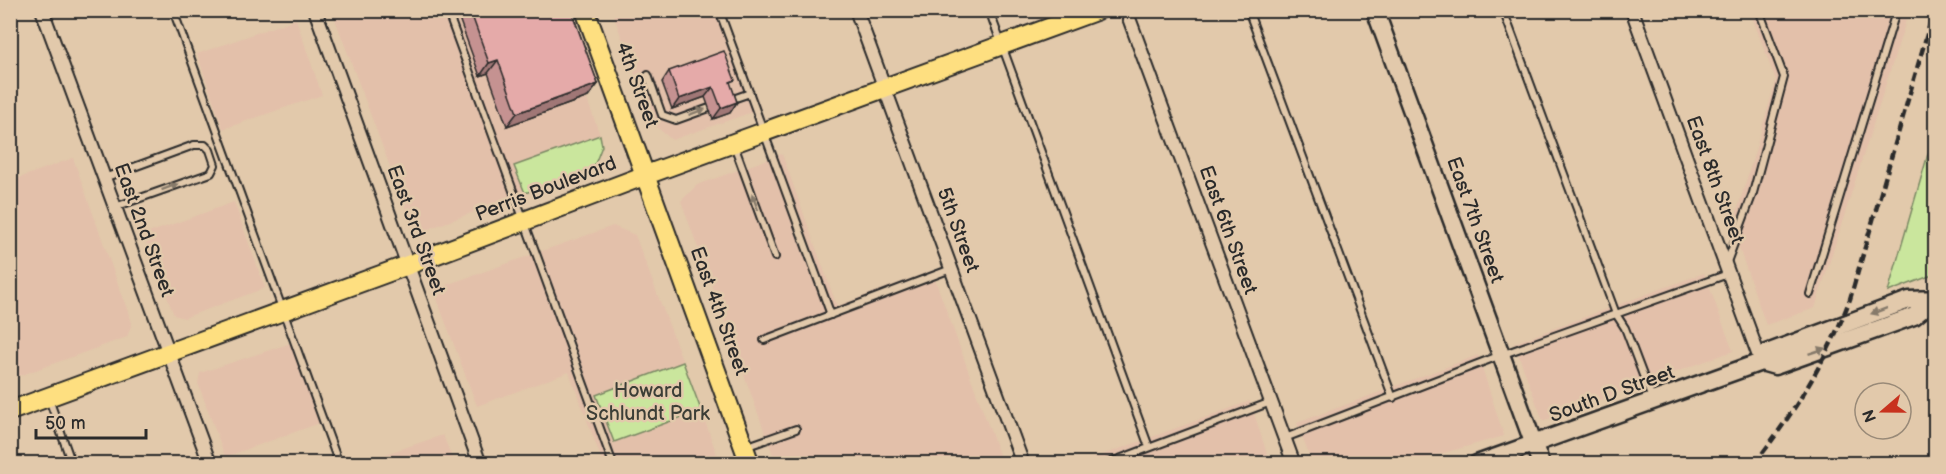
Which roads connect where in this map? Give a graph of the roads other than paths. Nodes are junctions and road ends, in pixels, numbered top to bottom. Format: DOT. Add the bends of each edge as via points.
graph roads {
  1 [pos="42,10"];
  2 [pos="173,10"];
  3 [pos="315,10"];
  4 [pos="447,10"];
  5 [pos="585,10"];
  6 [pos="719,10"];
  7 [pos="856,10"];
  8 [pos="989,10"];
  9 [pos="1098,10"];
  10 [pos="1126,10"];
  11 [pos="1248,10"];
  12 [pos="1376,10"];
  13 [pos="1503,10"];
  14 [pos="1632,10"];
  15 [pos="1759,10"];
  16 [pos="1894,10"];
  17 [pos="1001,45"];
  18 [pos="648,75"];
  19 [pos="884,88"];
  20 [pos="750,93"];
  21 [pos="764,132"];
  22 [pos="733,143"];
  23 [pos="646,174"];
  24 [pos="104,178"];
  25 [pos="115,207"];
  26 [pos="524,221"];
  27 [pos="775,257"];
  28 [pos="408,265"];
  29 [pos="951,269"];
  30 [pos="1727,270"];
  31 [pos="1810,294"];
  32 [pos="1935,299"];
  33 [pos="282,312"];
  34 [pos="1616,314"];
  35 [pos="831,315"];
  36 [pos="764,340"];
  37 [pos="169,353"];
  38 [pos="1501,355"];
  39 [pos="1761,362"];
  40 [pos="49,397"];
  41 [pos="1393,398"];
  42 [pos="1271,402"];
  43 [pos="1653,402"];
  44 [pos="10,411"];
  45 [pos="796,429"];
  46 [pos="1284,438"];
  47 [pos="1534,445"];
  48 [pos="1149,447"];
  49 [pos="747,455"];
  50 [pos="1022,461"];
  51 [pos="72,464"];
  52 [pos="210,464"];
  53 [pos="339,464"];
  54 [pos="480,464"];
  55 [pos="613,464"];
  56 [pos="1008,464"];
  57 [pos="1106,464"];
  58 [pos="1294,464"];
  59 [pos="1477,464"];
  60 [pos="1541,464"];
  1 -- 24 [label="street, East 2nd Street"];
  2 -- 33 [label="lane"];
  3 -- 28 [label="street, East 3rd Street"];
  4 -- 26 [label="lane"];
  5 -- 23 [label="main road, 4th Street"];
  6 -- 20 [label="lane"];
  7 -- 19 [label="street, 5th Street"];
  8 -- 17 [label="lane"];
  9 -- 17 [label="main road, Perris Boulevard"];
  10 -- 42 [label="street, East 6th Street"];
  11 -- 41 [label="lane"];
  12 -- 38 [label="main road, East 7th Street"];
  13 -- 34 [label="lane"];
  14 -- 30 [label="street, East 8th Street"];
  15 -- 30 [label="lane" via="1784,77 1753,193"];
  16 -- 31 [label="lane"];
  17 -- 19 [label="main road, Perris Boulevard"];
  17 -- 48 [label="lane"];
  18 -- 20 [label="lane, one-way" via="662,114 676,120"];
  19 -- 21 [label="main road, Perris Boulevard"];
  19 -- 29 [label="street, 5th Street"];
  20 -- 21 [label="lane"];
  21 -- 22 [label="main road, Perris Boulevard"];
  21 -- 35 [label="lane"];
  22 -- 23 [label="main road, Perris Boulevard"];
  27 -- 22 [label="lane, one-way"];
  23 -- 26 [label="main road, Perris Boulevard"];
  23 -- 49 [label="main road, East 4th Street"];
  24 -- 25 [label="street, East 2nd Street"];
  25 -- 24 [label="lane, one-way" via="211,173 215,165 210,150 205,145 194,145"];
  25 -- 37 [label="street, East 2nd Street"];
  26 -- 28 [label="main road, Perris Boulevard"];
  26 -- 55 [label="lane"];
  28 -- 33 [label="main road, Perris Boulevard"];
  28 -- 54 [label="street, East 3rd Street"];
  29 -- 35 [label="lane"];
  29 -- 50 [label="street, 5th Street"];
  30 -- 34 [label="lane"];
  30 -- 39 [label="street, East 8th Street"];
  32 -- 39 [label="main road, South D Street" via="1914,316 1775,366"];
  33 -- 37 [label="main road, Perris Boulevard"];
  33 -- 53 [label="lane"];
  34 -- 38 [label="lane"];
  34 -- 43 [label="lane"];
  35 -- 36 [label="lane"];
  37 -- 40 [label="main road, Perris Boulevard"];
  37 -- 52 [label="street, East 2nd Street"];
  38 -- 41 [label="lane"];
  38 -- 47 [label="main road, East 7th Street"];
  39 -- 43 [label="main road, South D Street"];
  40 -- 44 [label="main road, Perris Boulevard"];
  40 -- 51 [label="lane"];
  41 -- 46 [label="lane"];
  42 -- 46 [label="street, East 6th Street"];
  42 -- 48 [label="lane"];
  43 -- 47 [label="main road, South D Street"];
  45 -- 49 [label="lane"];
  46 -- 58 [label="street, East 6th Street"];
  47 -- 59 [label="main road, South D Street"];
  47 -- 60 [label="main road, East 7th Street"];
  48 -- 57 [label="lane"];
  50 -- 56 [label="lane"];
}
